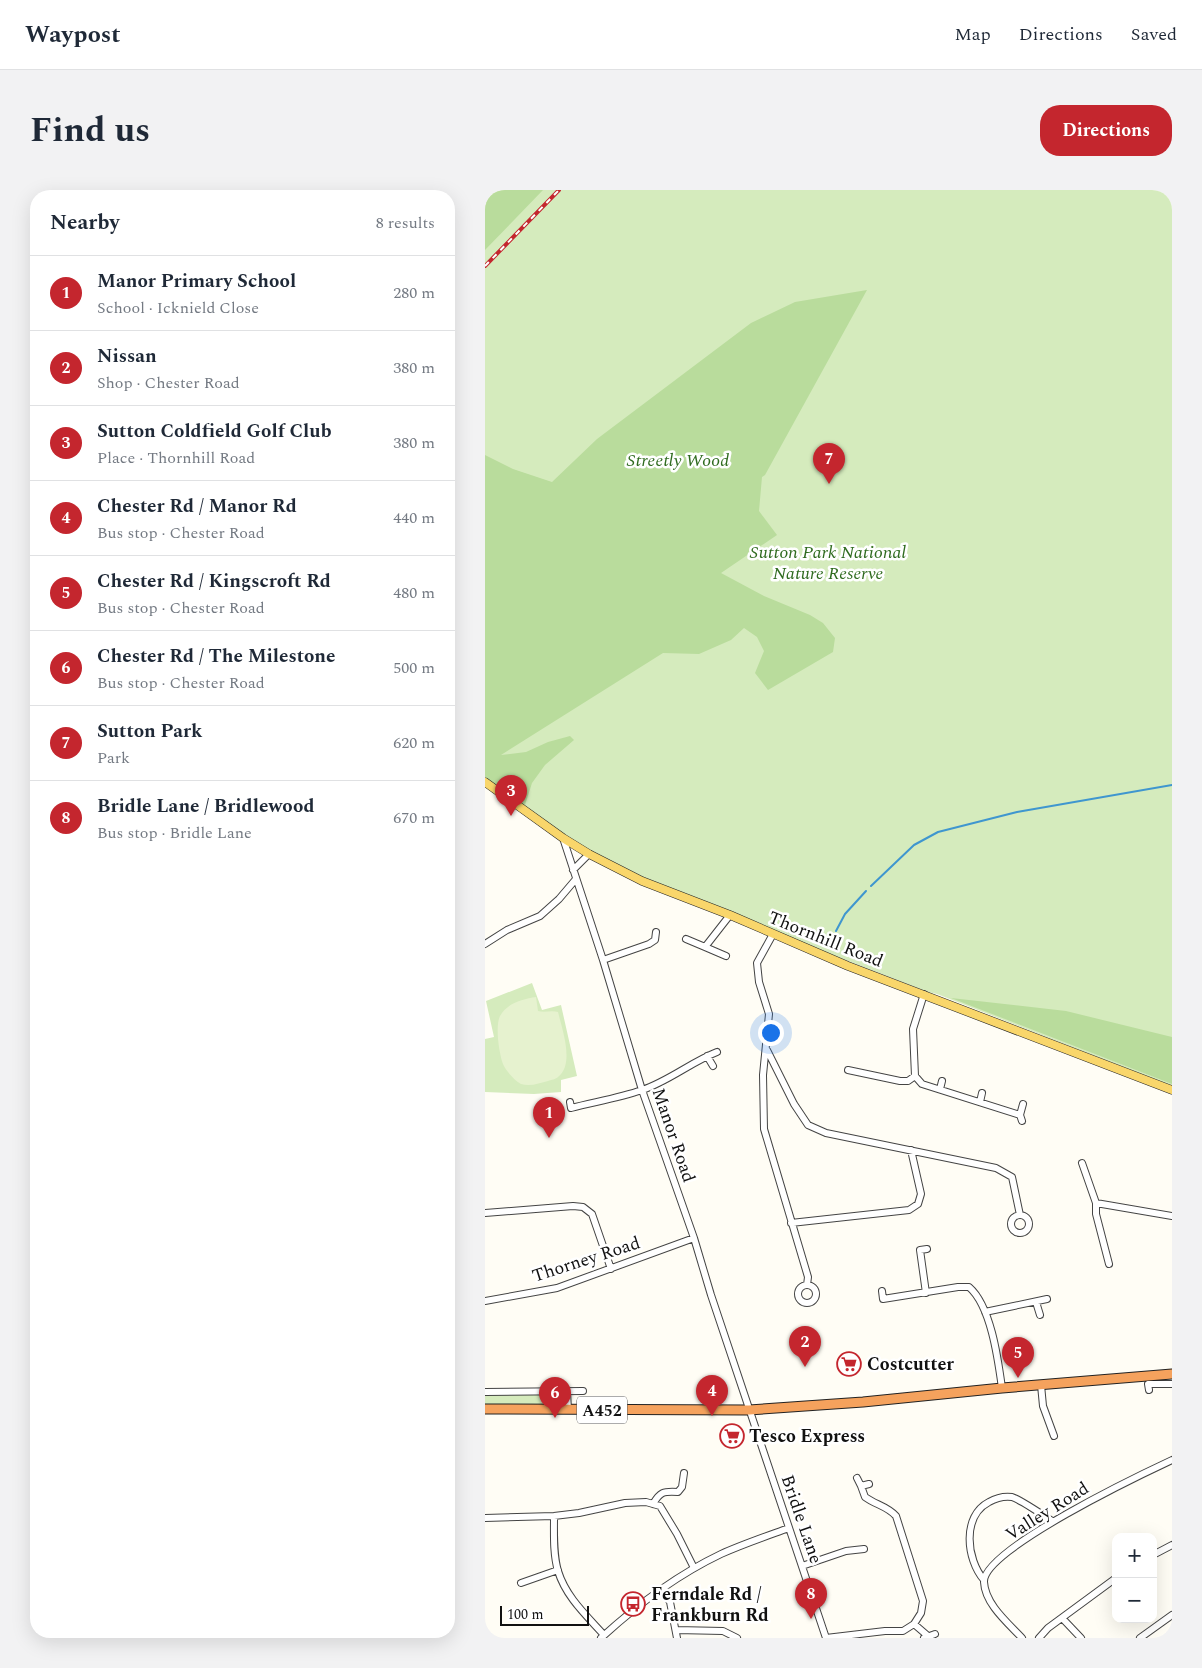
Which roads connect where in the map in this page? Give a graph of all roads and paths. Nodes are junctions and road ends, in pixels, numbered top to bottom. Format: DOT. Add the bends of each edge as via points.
graph roads {
  1 [pos="485,782"];
  2 [pos="563,838"];
  3 [pos="589,854"];
  4 [pos="573,870"];
  5 [pos="576,879"];
  6 [pos="731,916"];
  7 [pos="656,932"];
  8 [pos="773,934"];
  9 [pos="686,939"];
  10 [pos="485,944"];
  11 [pos="705,947"];
  12 [pos="727,956"];
  13 [pos="603,960"];
  14 [pos="924,994"];
  15 [pos="766,1048"];
  16 [pos="717,1052"];
  17 [pos="707,1056"];
  18 [pos="713,1066"];
  19 [pos="848,1070"];
  20 [pos="915,1076"];
  21 [pos="942,1081"];
  22 [pos="940,1089"];
  23 [pos="642,1090"];
  24 [pos="1172,1090"];
  25 [pos="982,1093"];
  26 [pos="570,1102"];
  27 [pos="980,1102"];
  28 [pos="1023,1104"];
  29 [pos="911,1150"];
  30 [pos="1082,1163"];
  31 [pos="1096,1203"];
  32 [pos="485,1213"];
  33 [pos="1020,1215"];
  34 [pos="1172,1216"];
  35 [pos="791,1223"];
  36 [pos="694,1238"];
  37 [pos="927,1249"];
  38 [pos="1110,1259"];
  39 [pos="611,1269"];
  40 [pos="807,1285"];
  41 [pos="882,1291"];
  42 [pos="926,1292"];
  43 [pos="1047,1299"];
  44 [pos="485,1301"];
  45 [pos="1036,1302"];
  46 [pos="985,1312"];
  47 [pos="1040,1315"];
  48 [pos="1172,1374"];
  49 [pos="1172,1384"];
  50 [pos="1041,1385"];
  51 [pos="1001,1388"];
  52 [pos="1149,1390"];
  53 [pos="567,1391"];
  54 [pos="583,1391"];
  55 [pos="485,1392"];
  56 [pos="485,1409"];
  57 [pos="568,1410"];
  58 [pos="749,1410"];
  59 [pos="1054,1436"];
  60 [pos="1172,1460"];
  61 [pos="684,1473"];
  62 [pos="857,1478"];
  63 [pos="869,1484"];
  64 [pos="861,1486"];
  65 [pos="653,1504"];
  66 [pos="554,1516"];
  67 [pos="485,1518"];
  68 [pos="1053,1521"];
  69 [pos="789,1528"];
  70 [pos="1172,1545"];
  71 [pos="864,1549"];
  72 [pos="1157,1554"];
  73 [pos="802,1566"];
  74 [pos="694,1568"];
  75 [pos="558,1570"];
  76 [pos="984,1580"];
  77 [pos="1112,1581"];
  78 [pos="521,1583"];
  79 [pos="661,1589"];
  80 [pos="1172,1616"];
  81 [pos="1063,1618"];
  82 [pos="914,1624"];
  83 [pos="676,1630"];
  84 [pos="935,1634"];
  85 [pos="602,1637"];
  86 [pos="926,1637"];
  87 [pos="677,1638"];
  88 [pos="737,1638"];
  89 [pos="826,1638"];
  90 [pos="1022,1638"];
  91 [pos="1039,1638"];
  92 [pos="1081,1638"];
  93 [pos="1140,1638"];
  1 -- 2 [label="main road, Thornhill Road"];
  2 -- 3 [label="main road, Thornhill Road"];
  2 -- 4 [label="street, Manor Road"];
  3 -- 4 [label="street"];
  3 -- 6 [label="main road, Thornhill Road" via="642,881"];
  4 -- 5 [label="street, Manor Road"];
  5 -- 10 [label="street" via="539,916"];
  5 -- 13 [label="street, Manor Road"];
  6 -- 8 [label="main road, Thornhill Road"];
  6 -- 11 [label="street"];
  7 -- 13 [label="street" via="655,940 649,944"];
  8 -- 14 [label="main road, Thornhill Road"];
  8 -- 15 [label="street" via="757,963 769,1014"];
  9 -- 11 [label="street"];
  11 -- 12 [label="street"];
  13 -- 23 [label="street, Manor Road"];
  14 -- 20 [label="street" via="913,1029"];
  14 -- 24 [label="main road, Thornhill Road"];
  15 -- 29 [label="street" via="808,1125 826,1133"];
  15 -- 35 [label="street" via="764,1129"];
  16 -- 17 [label="street"];
  17 -- 18 [label="street"];
  17 -- 23 [label="street"];
  19 -- 20 [label="street" via="869,1070 900,1081 908,1081"];
  20 -- 22 [label="street" via="922,1084"];
  21 -- 22 [label="street"];
  22 -- 27 [label="street"];
  23 -- 26 [label="street" via="571,1108"];
  23 -- 36 [label="street, Manor Road"];
  25 -- 27 [label="street"];
  27 -- 28 [label="street" via="1021,1118"];
  29 -- 33 [label="street" via="1005,1172 1012,1177"];
  29 -- 35 [label="street" via="921,1194 918,1204 909,1210"];
  30 -- 31 [label="street" via="1088,1171"];
  31 -- 34 [label="street"];
  31 -- 38 [label="street" via="1096,1214"];
  32 -- 39 [label="street" via="583,1207 592,1214"];
  35 -- 40 [label="street" via="808,1277"];
  36 -- 39 [label="street, Thorney Road"];
  36 -- 58 [label="street, Manor Road"];
  37 -- 42 [label="street" via="920,1250"];
  39 -- 44 [label="street, Thorney Road" via="557,1288"];
  41 -- 42 [label="street" via="883,1299"];
  42 -- 46 [label="street" via="969,1287 976,1293"];
  43 -- 45 [label="street"];
  45 -- 46 [label="street"];
  45 -- 47 [label="street"];
  46 -- 51 [label="street" via="996,1349"];
  48 -- 50 [label="highway, A452"];
  49 -- 52 [label="street" via="1148,1384"];
  50 -- 51 [label="highway, A452"];
  50 -- 59 [label="street" via="1043,1406"];
  51 -- 58 [label="highway, A452"];
  53 -- 54 [label="street"];
  53 -- 55 [label="street"];
  53 -- 57 [label="street"];
  56 -- 57 [label="highway, A452"];
  57 -- 58 [label="highway, A452"];
  58 -- 69 [label="street, Bridle Lane"];
  60 -- 68 [label="street, Valley Road"];
  61 -- 65 [label="street" via="682,1487 677,1492 659,1494"];
  62 -- 64 [label="street"];
  63 -- 64 [label="street"];
  64 -- 82 [label="street" via="865,1497 889,1508 896,1516 923,1601 921,1613"];
  65 -- 66 [label="street" via="625,1503"];
  65 -- 74 [label="street" via="660,1506"];
  66 -- 67 [label="street"];
  66 -- 75 [label="street"];
  68 -- 76 [label="street, Valley Road" via="1003,1556"];
  68 -- 76 [label="street" via="1014,1498 994,1499 981,1506 970,1530 973,1564"];
  69 -- 73 [label="street, Bridle Lane"];
  69 -- 74 [label="street" via="723,1553"];
  70 -- 72 [label="street"];
  71 -- 73 [label="street" via="846,1551"];
  73 -- 89 [label="street, Bridle Lane"];
  74 -- 79 [label="street"];
  75 -- 78 [label="street"];
  75 -- 85 [label="street" via="564,1586"];
  76 -- 90 [label="street" via="986,1592 996,1610"];
  77 -- 81 [label="street"];
  79 -- 83 [label="street" via="670,1602"];
  79 -- 85 [label="street"];
  80 -- 93 [label="street"];
  81 -- 91 [label="street"];
  81 -- 92 [label="street"];
  82 -- 86 [label="street"];
  82 -- 89 [label="street" via="903,1631"];
  83 -- 87 [label="street"];
  83 -- 88 [label="street" via="723,1631"];
  84 -- 86 [label="street"];
}
